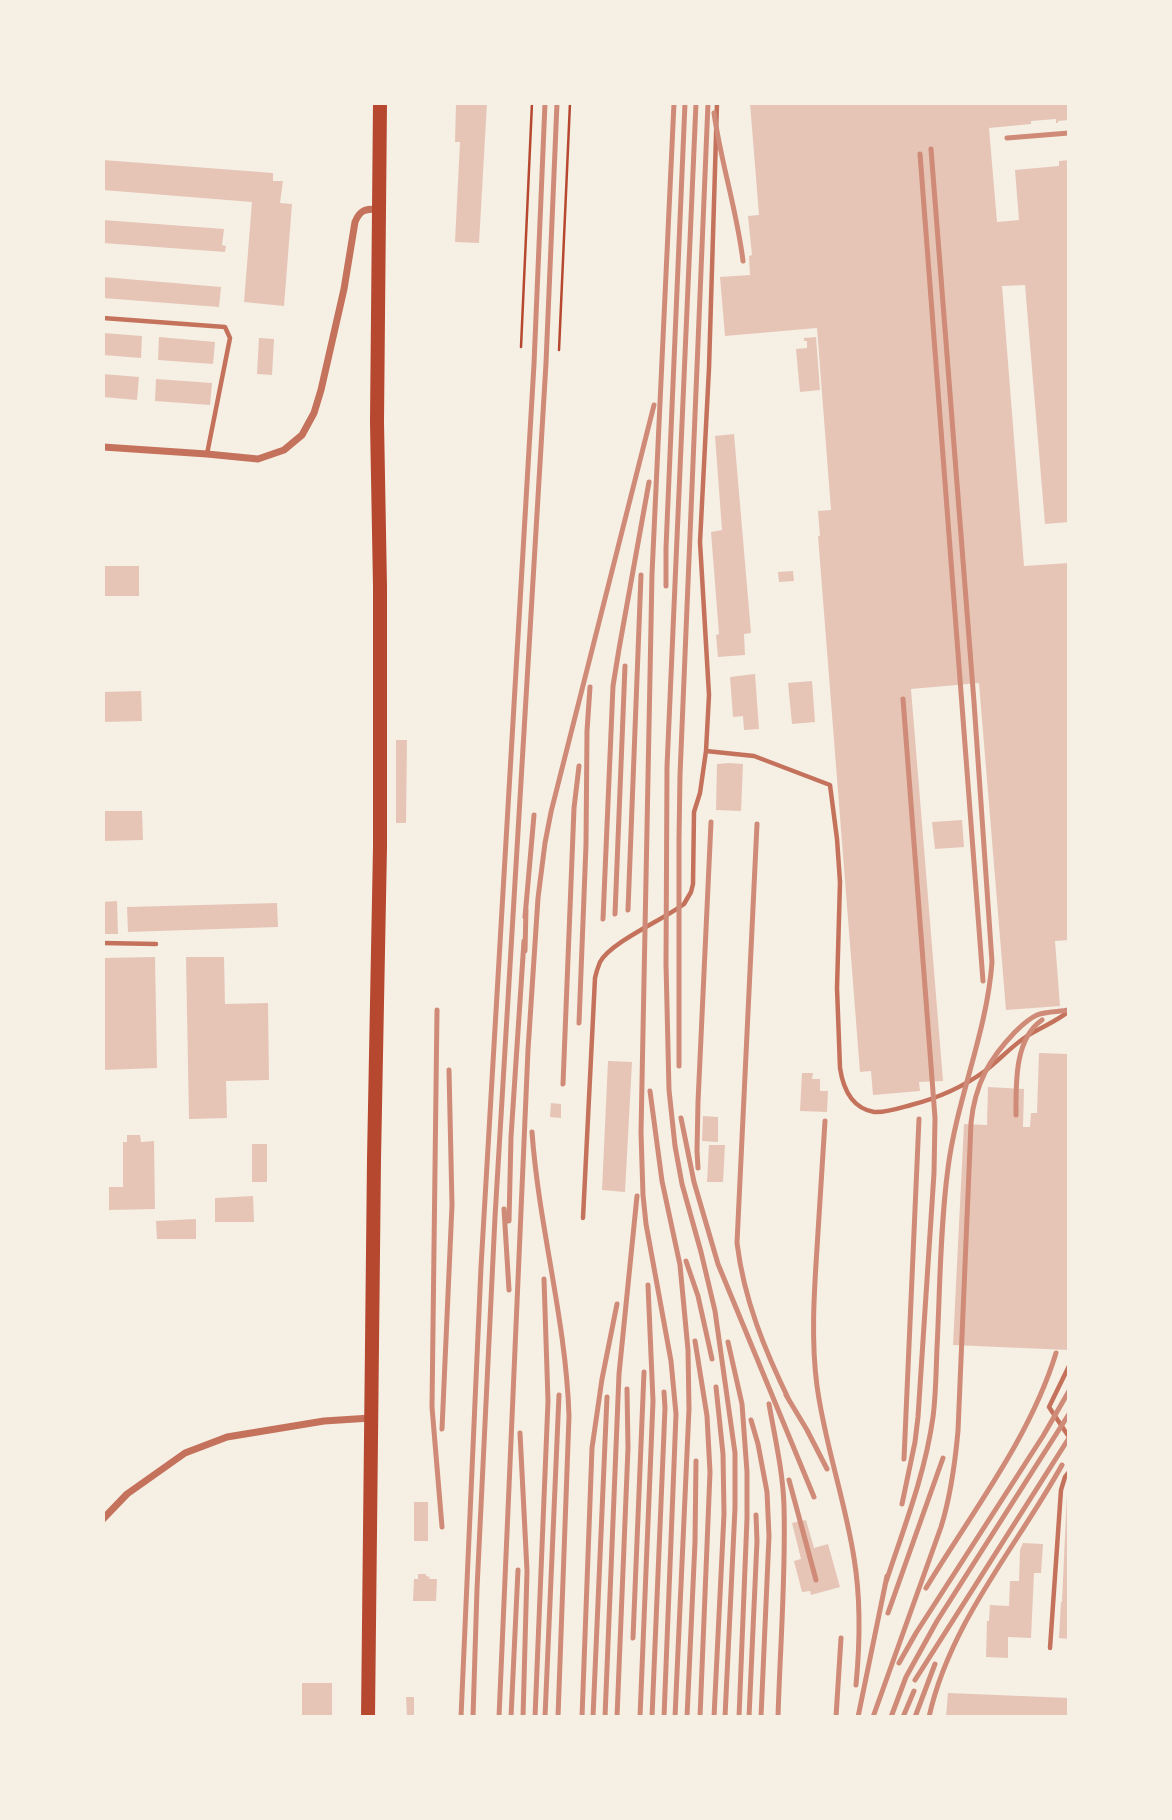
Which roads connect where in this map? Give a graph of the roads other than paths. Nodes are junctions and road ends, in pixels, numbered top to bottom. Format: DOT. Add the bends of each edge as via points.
graph roads {
  1 [pos="380,103"];
  2 [pos="717,103"];
  3 [pos="377,209"];
  4 [pos="103,318"];
  5 [pos="103,447"];
  6 [pos="207,454"];
  7 [pos="706,751"];
  8 [pos="103,943"];
  9 [pos="156,944"];
  10 [pos="1069,1011"];
  11 [pos="583,1217"];
  12 [pos="1069,1366"];
  13 [pos="371,1418"];
  14 [pos="1069,1437"];
  15 [pos="1069,1472"];
  16 [pos="103,1519"];
  17 [pos="1050,1648"];
  18 [pos="368,1717"];
  1 -- 3 [label="main road"];
  2 -- 7 [label="lane" via="700,542 709,695"];
  3 -- 6 [label="street" via="364,209 355,222 321,390 302,435 284,450 258,459"];
  3 -- 13 [label="main road" via="380,847"];
  4 -- 6 [label="lane" via="225,327 230,338"];
  5 -- 6 [label="street"];
  7 -- 10 [label="lane" via="754,756 830,785 840,882 840,1068 853,1102 874,1112 934,1099 985,1071 1027,1036"];
  7 -- 11 [label="lane" via="694,812 688,899 611,950 597,970"];
  8 -- 9 [label="lane"];
  12 -- 14 [label="lane" via="1049,1406"];
  13 -- 16 [label="street" via="228,1437 185,1452 127,1494"];
  13 -- 18 [label="main road"];
  15 -- 17 [label="lane" via="1061,1490"];
}
